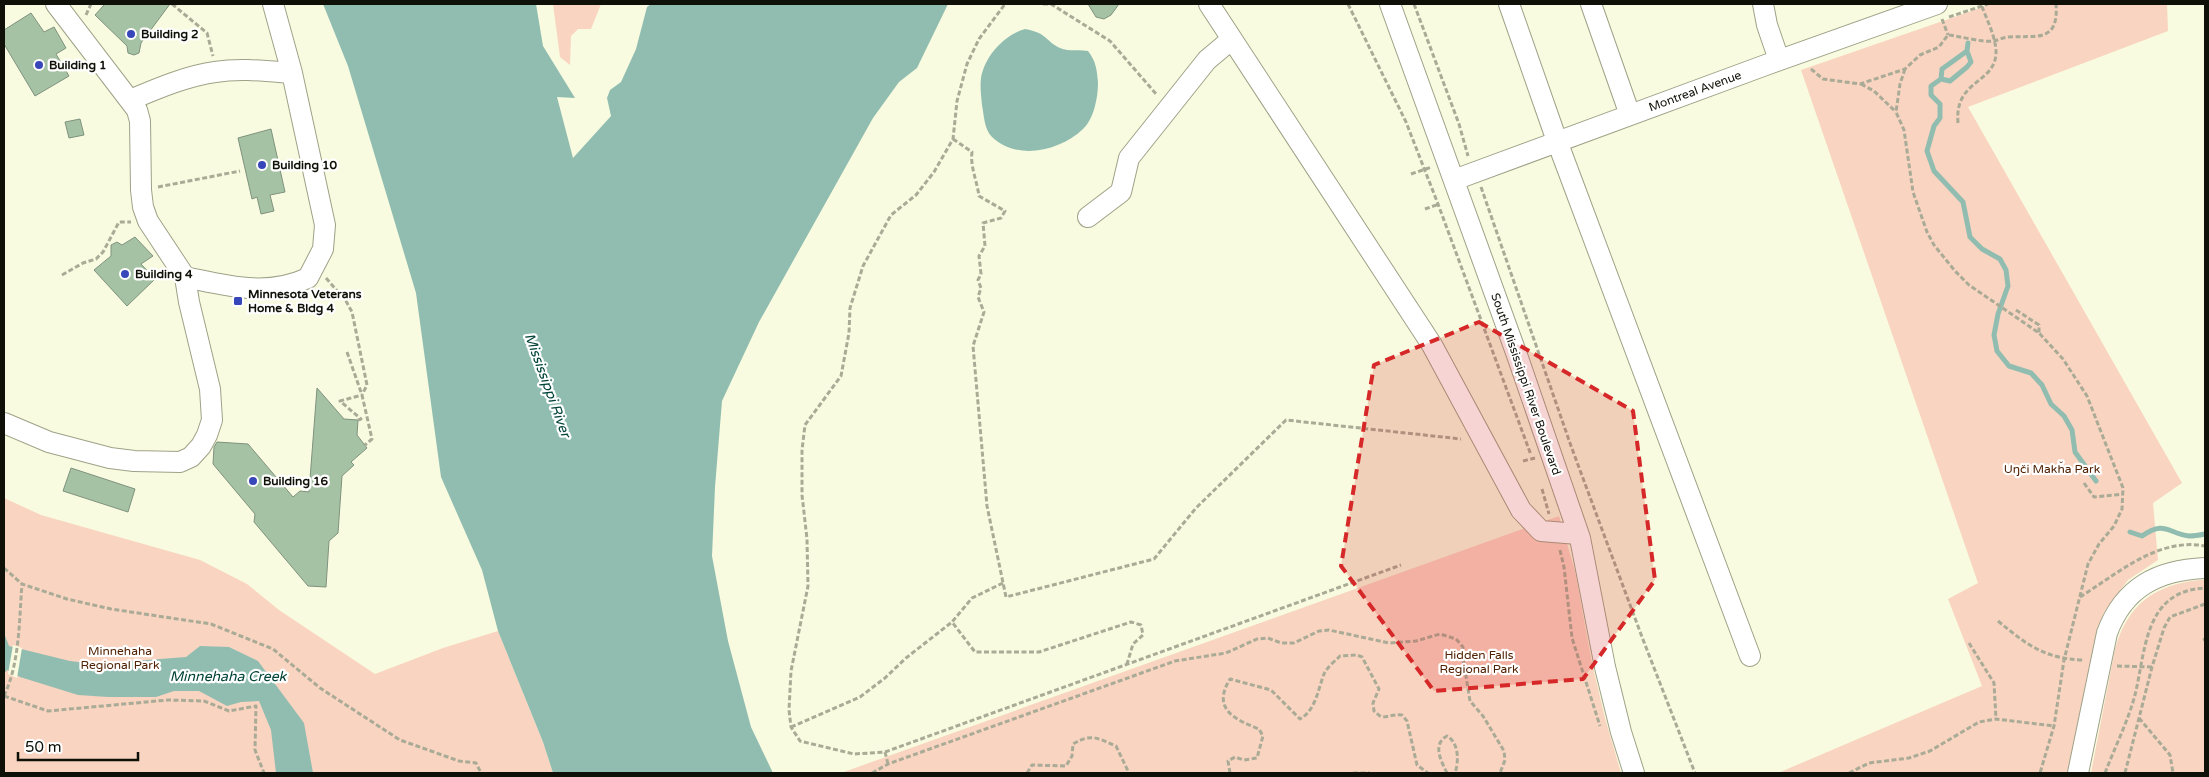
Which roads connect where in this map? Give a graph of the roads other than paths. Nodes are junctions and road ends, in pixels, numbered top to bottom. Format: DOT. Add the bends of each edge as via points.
graph roads {
  1 [pos="56,4"];
  2 [pos="273,4"];
  3 [pos="1209,4"];
  4 [pos="1390,4"];
  5 [pos="1509,4"];
  6 [pos="1590,4"];
  7 [pos="1763,4"];
  8 [pos="1937,4"];
  9 [pos="1232,39"];
  10 [pos="1779,60"];
  11 [pos="292,73"];
  12 [pos="130,100"];
  13 [pos="1630,115"];
  14 [pos="1557,141"];
  15 [pos="1454,180"];
  16 [pos="1088,217"];
  17 [pos="185,277"];
  18 [pos="4,424"];
  19 [pos="1578,534"];
  20 [pos="2205,568"];
  21 [pos="1750,656"];
  22 [pos="1634,773"];
  23 [pos="2078,773"];
  1 -- 12 [label="street"];
  2 -- 11 [label="street"];
  3 -- 9 [label="street"];
  4 -- 15 [label="street, South Mississippi River Boulevard"];
  5 -- 14 [label="street"];
  6 -- 13 [label="street"];
  7 -- 10 [label="street"];
  8 -- 10 [label="street, Montreal Avenue"];
  9 -- 16 [label="street" via="1207,60 1129,158 1121,192"];
  9 -- 19 [label="street" via="1432,345 1521,510 1541,531"];
  10 -- 13 [label="street, Montreal Avenue"];
  11 -- 12 [label="street" via="214,72"];
  11 -- 17 [label="street" via="324,225 323,249 317,263 308,278 268,289 241,288"];
  12 -- 17 [label="street" via="140,121 143,207 148,221"];
  13 -- 14 [label="street, Montreal Avenue"];
  14 -- 15 [label="street, Montreal Avenue"];
  14 -- 21 [label="street"];
  15 -- 19 [label="street, South Mississippi River Boulevard"];
  17 -- 18 [label="street" via="212,406 207,435 191,457 180,462 110,458 49,442"];
  19 -- 22 [label="street, South Mississippi River Boulevard" via="1608,677"];
  20 -- 23 [label="street" via="2171,571 2151,580 2124,602 2113,616"];
}
